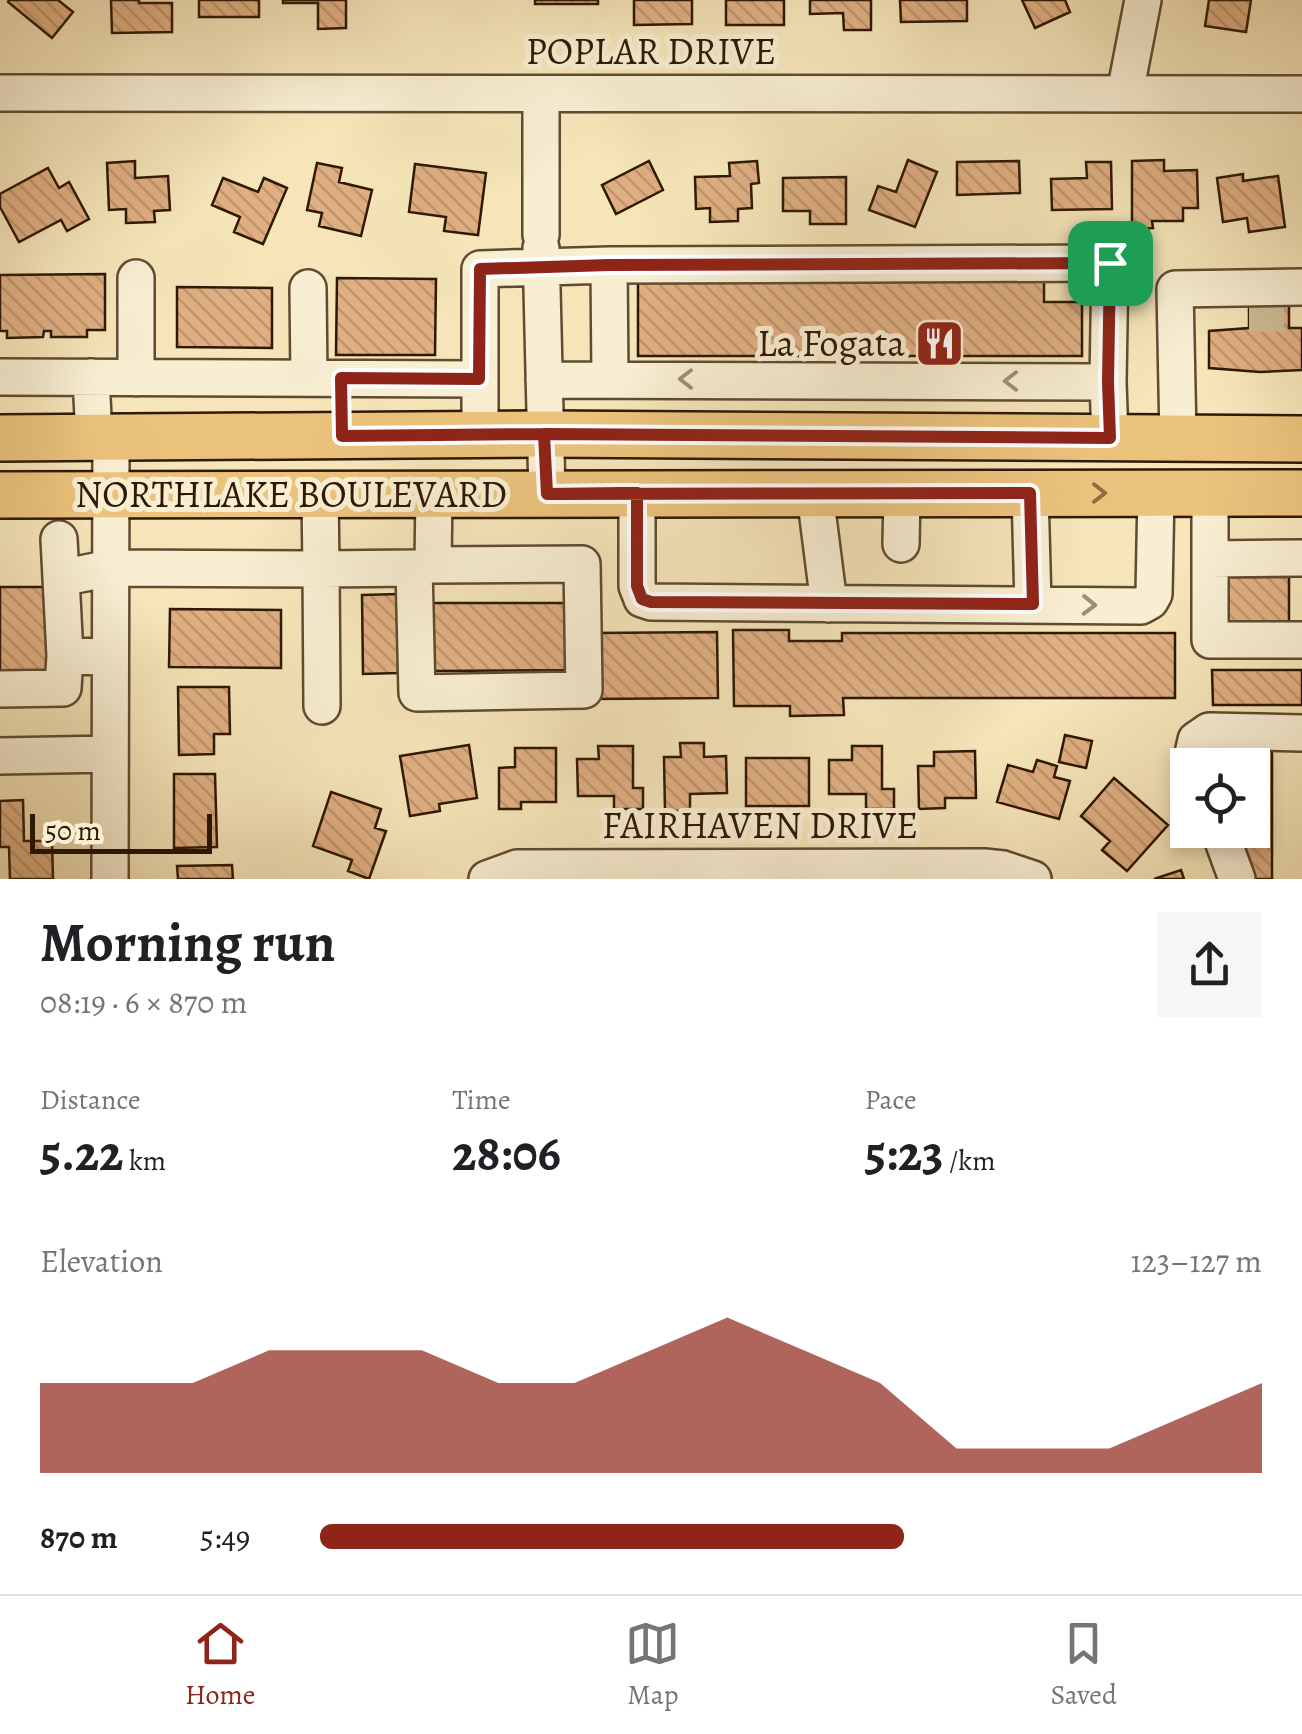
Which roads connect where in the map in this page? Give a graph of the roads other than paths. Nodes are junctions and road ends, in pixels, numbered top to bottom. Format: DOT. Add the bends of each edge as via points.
graph roads {
  1 [pos="1142,0"];
  2 [pos="0,93"];
  3 [pos="541,94"];
  4 [pos="1125,94"];
  5 [pos="1302,94"];
  6 [pos="541,250"];
  7 [pos="609,265"];
  8 [pos="136,278"];
  9 [pos="308,288"];
  10 [pos="1205,288"];
  11 [pos="1298,303"];
  12 [pos="1249,314"];
  13 [pos="0,377"];
  14 [pos="91,378"];
  15 [pos="136,378"];
  16 [pos="180,378"];
  17 [pos="252,378"];
  18 [pos="325,378"];
  19 [pos="479,379"];
  20 [pos="610,379"];
  21 [pos="544,380"];
  22 [pos="767,380"];
  23 [pos="936,381"];
  24 [pos="1108,382"];
  25 [pos="544,434"];
  26 [pos="480,435"];
  27 [pos="342,436"];
  28 [pos="769,436"];
  29 [pos="184,437"];
  30 [pos="253,437"];
  31 [pos="935,437"];
  32 [pos="0,438"];
  33 [pos="103,438"];
  34 [pos="1110,438"];
  35 [pos="1178,438"];
  36 [pos="1302,439"];
  37 [pos="637,493"];
  38 [pos="1030,493"];
  39 [pos="1156,493"];
  40 [pos="1210,493"];
  41 [pos="1302,493"];
  42 [pos="320,494"];
  43 [pos="434,494"];
  44 [pos="547,494"];
  45 [pos="815,494"];
  46 [pos="902,494"];
  47 [pos="0,495"];
  48 [pos="110,495"];
  49 [pos="59,540"];
  50 [pos="901,544"];
  51 [pos="1302,558"];
  52 [pos="1210,559"];
  53 [pos="424,566"];
  54 [pos="110,568"];
  55 [pos="321,568"];
  56 [pos="61,578"];
  57 [pos="830,604"];
  58 [pos="1033,604"];
  59 [pos="1302,640"];
  60 [pos="65,656"];
  61 [pos="110,657"];
  62 [pos="0,689"];
  63 [pos="322,706"];
  64 [pos="1302,733"];
  65 [pos="1194,748"];
  66 [pos="110,754"];
  67 [pos="0,756"];
  68 [pos="1226,848"];
  69 [pos="767,873"];
  70 [pos="110,879"];
  71 [pos="488,879"];
  72 [pos="1033,879"];
  73 [pos="1237,879"];
  1 -- 4 [label="street"];
  2 -- 3 [label="street, POPLAR DRIVE"];
  3 -- 4 [label="street, POPLAR DRIVE"];
  3 -- 6 [label="street"];
  4 -- 5 [label="street, POPLAR DRIVE"];
  6 -- 7 [label="street"];
  6 -- 19 [label="street" via="480,269"];
  6 -- 21 [label="street"];
  7 -- 20 [label="street"];
  7 -- 24 [label="street" via="1110,263"];
  8 -- 15 [label="street"];
  9 -- 18 [label="street"];
  10 -- 11 [label="street"];
  10 -- 12 [label="street"];
  10 -- 35 [label="street" via="1175,289"];
  13 -- 14 [label="street"];
  14 -- 15 [label="street"];
  14 -- 33 [label="street"];
  15 -- 16 [label="street"];
  16 -- 17 [label="street"];
  16 -- 29 [label="street"];
  17 -- 18 [label="street"];
  17 -- 30 [label="street"];
  18 -- 19 [label="street"];
  18 -- 27 [label="street"];
  19 -- 26 [label="street"];
  20 -- 21 [label="street"];
  22 -- 20 [label="street, one-way"];
  21 -- 25 [label="street"];
  22 -- 23 [label="street"];
  22 -- 28 [label="street"];
  24 -- 23 [label="street, one-way"];
  23 -- 31 [label="street"];
  24 -- 34 [label="street"];
  25 -- 26 [label="main road, NORTHLAKE BOULEVARD"];
  25 -- 28 [label="main road, NORTHLAKE BOULEVARD"];
  25 -- 44 [label="street"];
  26 -- 27 [label="main road, NORTHLAKE BOULEVARD"];
  27 -- 30 [label="main road, NORTHLAKE BOULEVARD"];
  28 -- 31 [label="main road, NORTHLAKE BOULEVARD"];
  29 -- 30 [label="main road, NORTHLAKE BOULEVARD"];
  29 -- 33 [label="main road, NORTHLAKE BOULEVARD"];
  31 -- 34 [label="main road, NORTHLAKE BOULEVARD"];
  32 -- 33 [label="main road, NORTHLAKE BOULEVARD"];
  33 -- 48 [label="street"];
  34 -- 35 [label="main road, NORTHLAKE BOULEVARD"];
  35 -- 36 [label="main road, NORTHLAKE BOULEVARD"];
  37 -- 44 [label="main road, NORTHLAKE BOULEVARD"];
  37 -- 45 [label="main road, NORTHLAKE BOULEVARD"];
  37 -- 57 [label="street" via="642,599"];
  38 -- 39 [label="main road, NORTHLAKE BOULEVARD, one-way"];
  38 -- 46 [label="main road, NORTHLAKE BOULEVARD"];
  38 -- 58 [label="street"];
  39 -- 40 [label="main road, NORTHLAKE BOULEVARD"];
  58 -- 39 [label="street, one-way" via="1150,601"];
  40 -- 41 [label="main road, NORTHLAKE BOULEVARD"];
  40 -- 52 [label="street"];
  42 -- 43 [label="main road, NORTHLAKE BOULEVARD"];
  42 -- 48 [label="main road, NORTHLAKE BOULEVARD"];
  42 -- 55 [label="street"];
  43 -- 44 [label="main road, NORTHLAKE BOULEVARD"];
  43 -- 53 [label="street"];
  45 -- 46 [label="main road, NORTHLAKE BOULEVARD"];
  45 -- 57 [label="street"];
  46 -- 50 [label="street"];
  47 -- 48 [label="main road, NORTHLAKE BOULEVARD"];
  48 -- 54 [label="street"];
  49 -- 56 [label="street"];
  51 -- 52 [label="street"];
  52 -- 59 [label="street" via="1210,640"];
  53 -- 53 [label="street" via="582,564 584,690 417,693"];
  53 -- 55 [label="street"];
  54 -- 55 [label="street"];
  54 -- 56 [label="street"];
  54 -- 61 [label="street"];
  55 -- 63 [label="street"];
  56 -- 60 [label="street"];
  57 -- 58 [label="street"];
  60 -- 61 [label="street"];
  60 -- 62 [label="street" via="63,688"];
  61 -- 66 [label="street"];
  64 -- 65 [label="street" via="1209,732"];
  66 -- 67 [label="street"];
  66 -- 70 [label="street"];
  68 -- 73 [label="street"];
  69 -- 71 [label="street, FAIRHAVEN DRIVE" via="517,868"];
  69 -- 72 [label="street, FAIRHAVEN DRIVE" via="984,867"];
}
